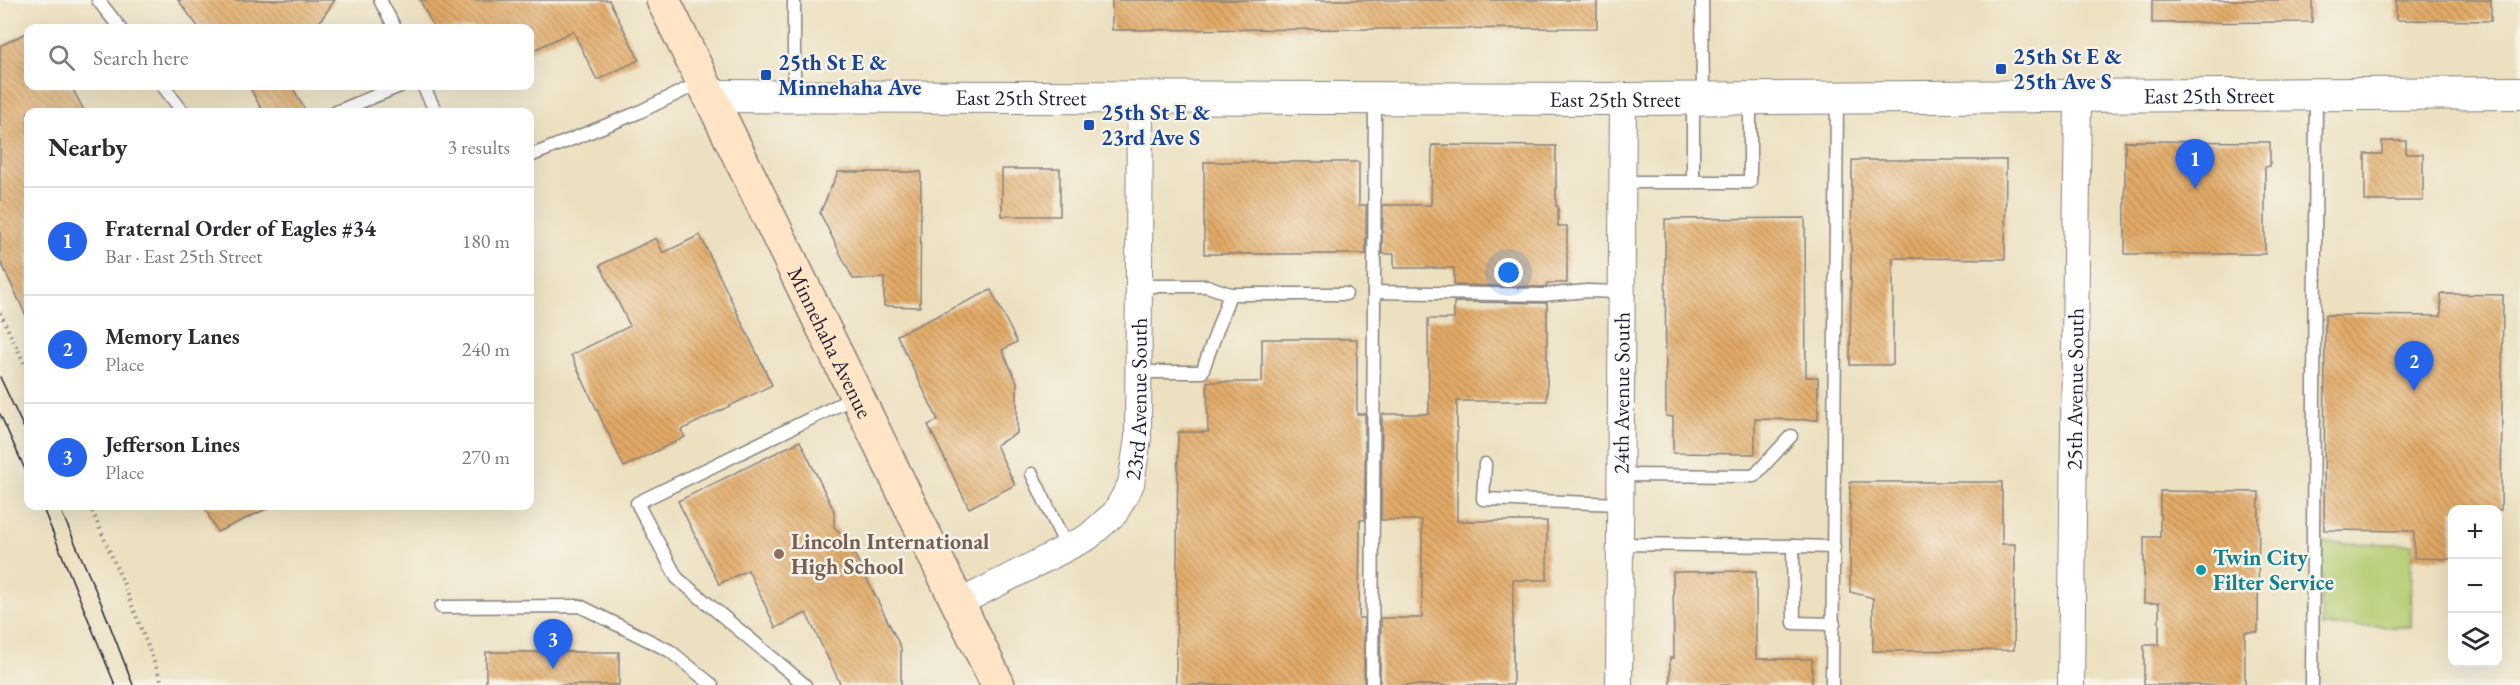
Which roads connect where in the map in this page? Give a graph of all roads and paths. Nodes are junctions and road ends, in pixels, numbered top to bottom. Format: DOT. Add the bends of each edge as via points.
graph roads {
  1 [pos="98,0"];
  2 [pos="380,0"];
  3 [pos="663,0"];
  4 [pos="794,0"];
  5 [pos="1702,0"];
  6 [pos="117,24"];
  7 [pos="392,24"];
  8 [pos="705,88"];
  9 [pos="166,90"];
  10 [pos="390,90"];
  11 [pos="425,90"];
  12 [pos="2316,93"];
  13 [pos="2520,93"];
  14 [pos="2078,95"];
  15 [pos="794,96"];
  16 [pos="1140,97"];
  17 [pos="1698,98"];
  18 [pos="1750,98"];
  19 [pos="1837,98"];
  20 [pos="1376,99"];
  21 [pos="1623,99"];
  22 [pos="180,108"];
  23 [pos="346,108"];
  24 [pos="434,108"];
  25 [pos="534,154"];
  26 [pos="1622,182"];
  27 [pos="1693,182"];
  28 [pos="1139,286"];
  29 [pos="1374,292"];
  30 [pos="1622,292"];
  31 [pos="1230,294"];
  32 [pos="1346,294"];
  33 [pos="0,313"];
  34 [pos="24,363"];
  35 [pos="1138,372"];
  36 [pos="855,396"];
  37 [pos="1791,436"];
  38 [pos="1485,464"];
  39 [pos="1032,474"];
  40 [pos="1620,475"];
  41 [pos="1620,504"];
  42 [pos="92,510"];
  43 [pos="1620,544"];
  44 [pos="1793,546"];
  45 [pos="1834,547"];
  46 [pos="1067,548"];
  47 [pos="957,604"];
  48 [pos="441,607"];
  49 [pos="1834,624"];
  50 [pos="163,685"];
  51 [pos="712,685"];
  52 [pos="805,685"];
  53 [pos="998,685"];
  54 [pos="1372,685"];
  55 [pos="1619,685"];
  56 [pos="1832,685"];
  57 [pos="2071,685"];
  58 [pos="2312,685"];
  1 -- 6 [label="lane"];
  2 -- 7 [label="lane"];
  3 -- 8 [label="main road, Minnehaha Avenue"];
  4 -- 15 [label="lane"];
  5 -- 17 [label="lane"];
  8 -- 15 [label="street, East 25th Street"];
  8 -- 25 [label="lane"];
  8 -- 36 [label="main road, Minnehaha Avenue"];
  9 -- 22 [label="lane"];
  10 -- 23 [label="lane"];
  11 -- 24 [label="lane"];
  12 -- 13 [label="street, East 25th Street"];
  12 -- 14 [label="street, East 25th Street"];
  12 -- 58 [label="lane"];
  14 -- 19 [label="street, East 25th Street"];
  14 -- 57 [label="street, 25th Avenue South"];
  15 -- 16 [label="street, East 25th Street"];
  16 -- 20 [label="street, East 25th Street"];
  16 -- 28 [label="street, 23rd Avenue South"];
  17 -- 18 [label="street, East 25th Street"];
  17 -- 21 [label="street, East 25th Street"];
  17 -- 27 [label="lane"];
  18 -- 19 [label="street, East 25th Street"];
  18 -- 27 [label="lane" via="1750,182"];
  19 -- 45 [label="lane"];
  20 -- 21 [label="street, East 25th Street"];
  20 -- 29 [label="lane"];
  21 -- 26 [label="street, 24th Avenue South"];
  26 -- 27 [label="lane"];
  26 -- 30 [label="street, 24th Avenue South"];
  28 -- 31 [label="lane" via="1207,286"];
  28 -- 35 [label="street, 23rd Avenue South"];
  29 -- 30 [label="lane"];
  29 -- 54 [label="lane"];
  30 -- 40 [label="street, 24th Avenue South"];
  31 -- 32 [label="lane"];
  31 -- 35 [label="lane" via="1202,372"];
  33 -- 34 [label="path"];
  35 -- 46 [label="street, 23rd Avenue South" via="1138,438 1131,484 1115,513 1088,537"];
  36 -- 47 [label="main road, Minnehaha Avenue"];
  36 -- 52 [label="lane" via="638,503 677,578"];
  37 -- 40 [label="lane" via="1754,476"];
  38 -- 41 [label="lane" via="1483,499"];
  39 -- 46 [label="lane"];
  40 -- 41 [label="street, 24th Avenue South"];
  41 -- 43 [label="street, 24th Avenue South"];
  42 -- 50 [label="path"];
  43 -- 44 [label="lane"];
  43 -- 55 [label="street, 24th Avenue South"];
  44 -- 45 [label="lane"];
  44 -- 49 [label="lane" via="1794,623"];
  45 -- 49 [label="lane"];
  46 -- 47 [label="street, 23rd Avenue South"];
  47 -- 53 [label="main road, Minnehaha Avenue"];
  48 -- 51 [label="lane" via="580,606 670,651"];
  49 -- 56 [label="lane"];
}
